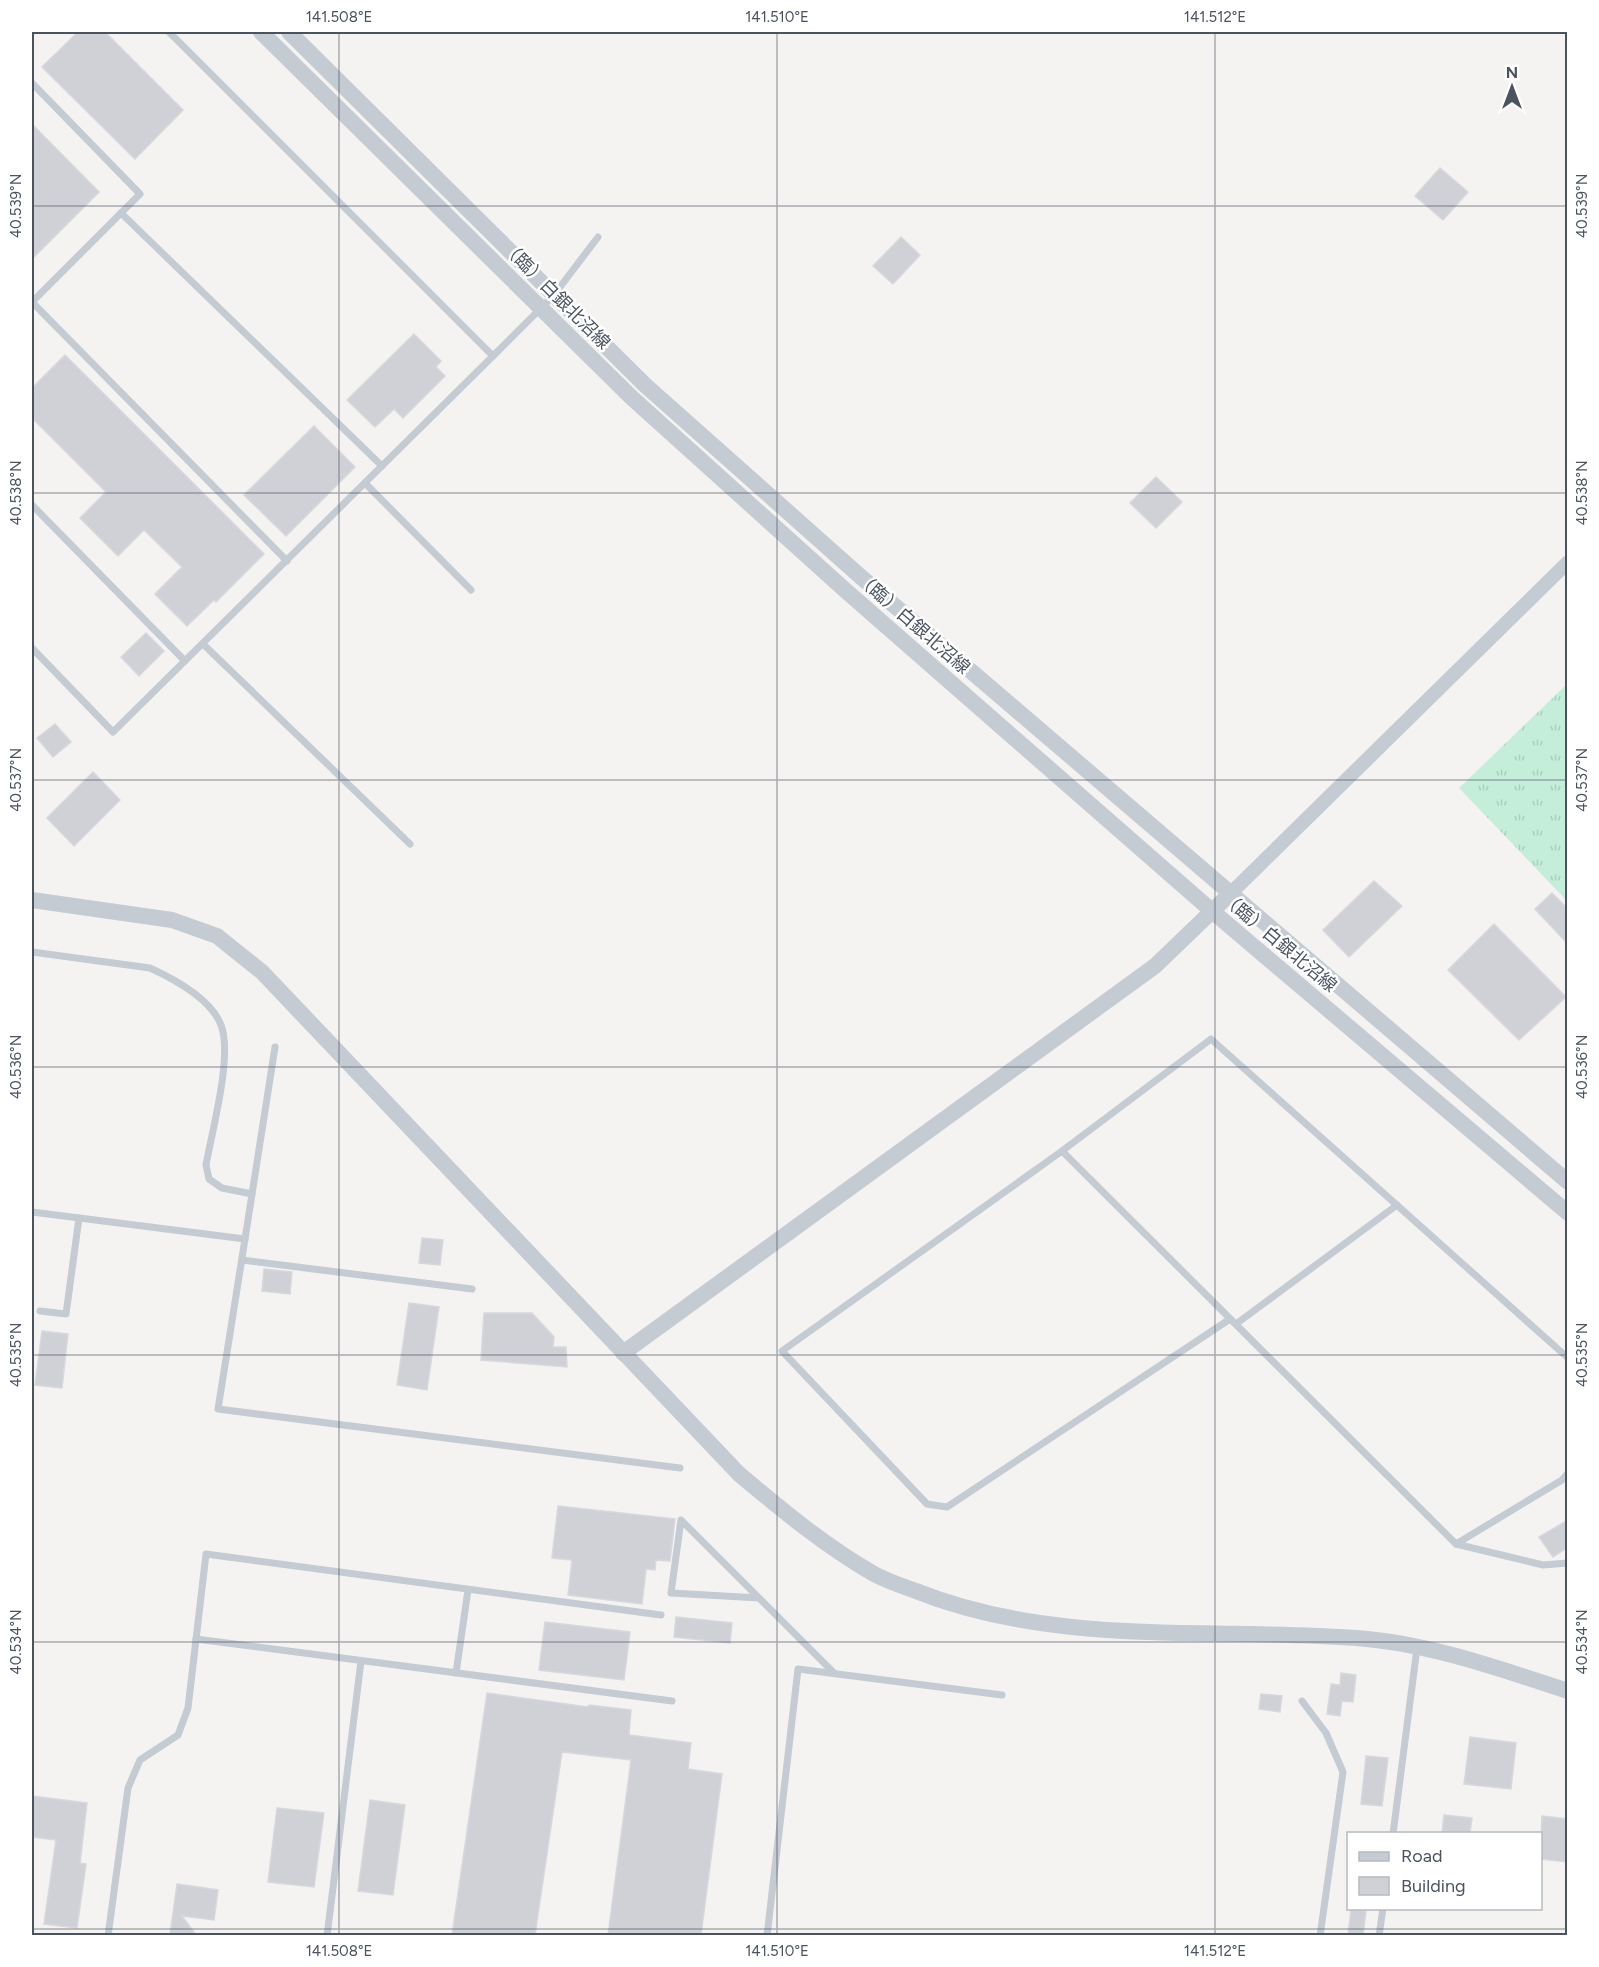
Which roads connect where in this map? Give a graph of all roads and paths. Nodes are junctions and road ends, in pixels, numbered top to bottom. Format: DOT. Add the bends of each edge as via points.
graph roads {
  1 [pos="169,32"];
  2 [pos="261,32"];
  3 [pos="288,32"];
  4 [pos="32,83"];
  5 [pos="121,213"];
  6 [pos="598,237"];
  7 [pos="554,295"];
  8 [pos="32,302"];
  9 [pos="541,308"];
  10 [pos="493,356"];
  11 [pos="382,466"];
  12 [pos="364,483"];
  13 [pos="32,505"];
  14 [pos="286,561"];
  15 [pos="1568,562"];
  16 [pos="471,590"];
  17 [pos="203,644"];
  18 [pos="32,648"];
  19 [pos="185,661"];
  20 [pos="410,844"];
  21 [pos="1232,891"];
  22 [pos="32,900"];
  23 [pos="1212,911"];
  24 [pos="32,952"];
  25 [pos="275,1047"];
  26 [pos="1062,1151"];
  27 [pos="1568,1182"];
  28 [pos="252,1194"];
  29 [pos="1396,1205"];
  30 [pos="32,1212"];
  31 [pos="1568,1213"];
  32 [pos="79,1218"];
  33 [pos="245,1239"];
  34 [pos="242,1260"];
  35 [pos="472,1289"];
  36 [pos="40,1311"];
  37 [pos="1233,1321"];
  38 [pos="623,1353"];
  39 [pos="1568,1358"];
  40 [pos="680,1468"];
  41 [pos="1568,1473"];
  42 [pos="1456,1544"];
  43 [pos="1568,1563"];
  44 [pos="468,1590"];
  45 [pos="759,1598"];
  46 [pos="661,1615"];
  47 [pos="196,1640"];
  48 [pos="1417,1647"];
  49 [pos="361,1661"];
  50 [pos="456,1673"];
  51 [pos="834,1673"];
  52 [pos="1568,1691"];
  53 [pos="1002,1695"];
  54 [pos="672,1701"];
  55 [pos="1302,1701"];
  56 [pos="1393,1832"];
  57 [pos="1383,1910"];
  58 [pos="108,1935"];
  59 [pos="327,1935"];
  60 [pos="767,1935"];
  61 [pos="1320,1935"];
  62 [pos="1379,1935"];
  1 -- 10 [label="lane"];
  2 -- 9 [label="street, （臨）白銀北沼線"];
  3 -- 7 [label="street, （臨）白銀北沼線"];
  4 -- 5 [label="lane" via="140,194"];
  5 -- 8 [label="lane"];
  5 -- 11 [label="lane"];
  6 -- 7 [label="lane"];
  7 -- 9 [label="lane"];
  7 -- 21 [label="street, （臨）白銀北沼線" via="645,385 861,577"];
  8 -- 14 [label="lane"];
  9 -- 10 [label="lane"];
  9 -- 23 [label="street, （臨）白銀北沼線" via="631,398"];
  10 -- 11 [label="lane"];
  11 -- 12 [label="lane"];
  12 -- 14 [label="lane"];
  12 -- 16 [label="lane"];
  13 -- 19 [label="lane"];
  14 -- 17 [label="lane"];
  15 -- 21 [label="street"];
  17 -- 19 [label="lane"];
  17 -- 20 [label="lane"];
  18 -- 19 [label="lane" via="113,732"];
  21 -- 23 [label="street"];
  21 -- 27 [label="street, （臨）白銀北沼線"];
  22 -- 38 [label="street" via="172,920 217,936 262,972"];
  23 -- 31 [label="street, （臨）白銀北沼線"];
  23 -- 38 [label="street" via="1155,966"];
  24 -- 28 [label="lane" via="150,969 168,976 205,1004 221,1024 226,1052 206,1165 209,1179 222,1188"];
  25 -- 28 [label="lane"];
  26 -- 29 [label="lane" via="1211,1040"];
  26 -- 37 [label="lane"];
  26 -- 37 [label="lane" via="782,1351 927,1504 948,1507"];
  28 -- 33 [label="lane"];
  29 -- 37 [label="lane"];
  29 -- 39 [label="lane"];
  30 -- 32 [label="lane"];
  32 -- 33 [label="lane"];
  32 -- 36 [label="lane" via="66,1314"];
  33 -- 34 [label="lane"];
  34 -- 35 [label="lane"];
  34 -- 40 [label="lane" via="218,1409"];
  37 -- 42 [label="lane"];
  38 -- 48 [label="street" via="739,1474 804,1529 876,1575 945,1603 1016,1620 1091,1629 1358,1638"];
  41 -- 42 [label="lane"];
  42 -- 43 [label="lane" via="1543,1564"];
  44 -- 46 [label="lane"];
  44 -- 47 [label="lane" via="206,1554"];
  44 -- 50 [label="lane"];
  45 -- 45 [label="lane" via="688,1528 681,1520 671,1593"];
  45 -- 51 [label="lane"];
  47 -- 49 [label="lane"];
  47 -- 58 [label="lane" via="188,1708 178,1735 140,1760 128,1788"];
  48 -- 52 [label="street"];
  48 -- 56 [label="lane"];
  49 -- 50 [label="lane"];
  49 -- 59 [label="lane"];
  50 -- 54 [label="lane"];
  51 -- 53 [label="lane"];
  51 -- 60 [label="lane" via="798,1669"];
  55 -- 61 [label="lane" via="1326,1733 1343,1772"];
  57 -- 62 [label="lane"];
}
